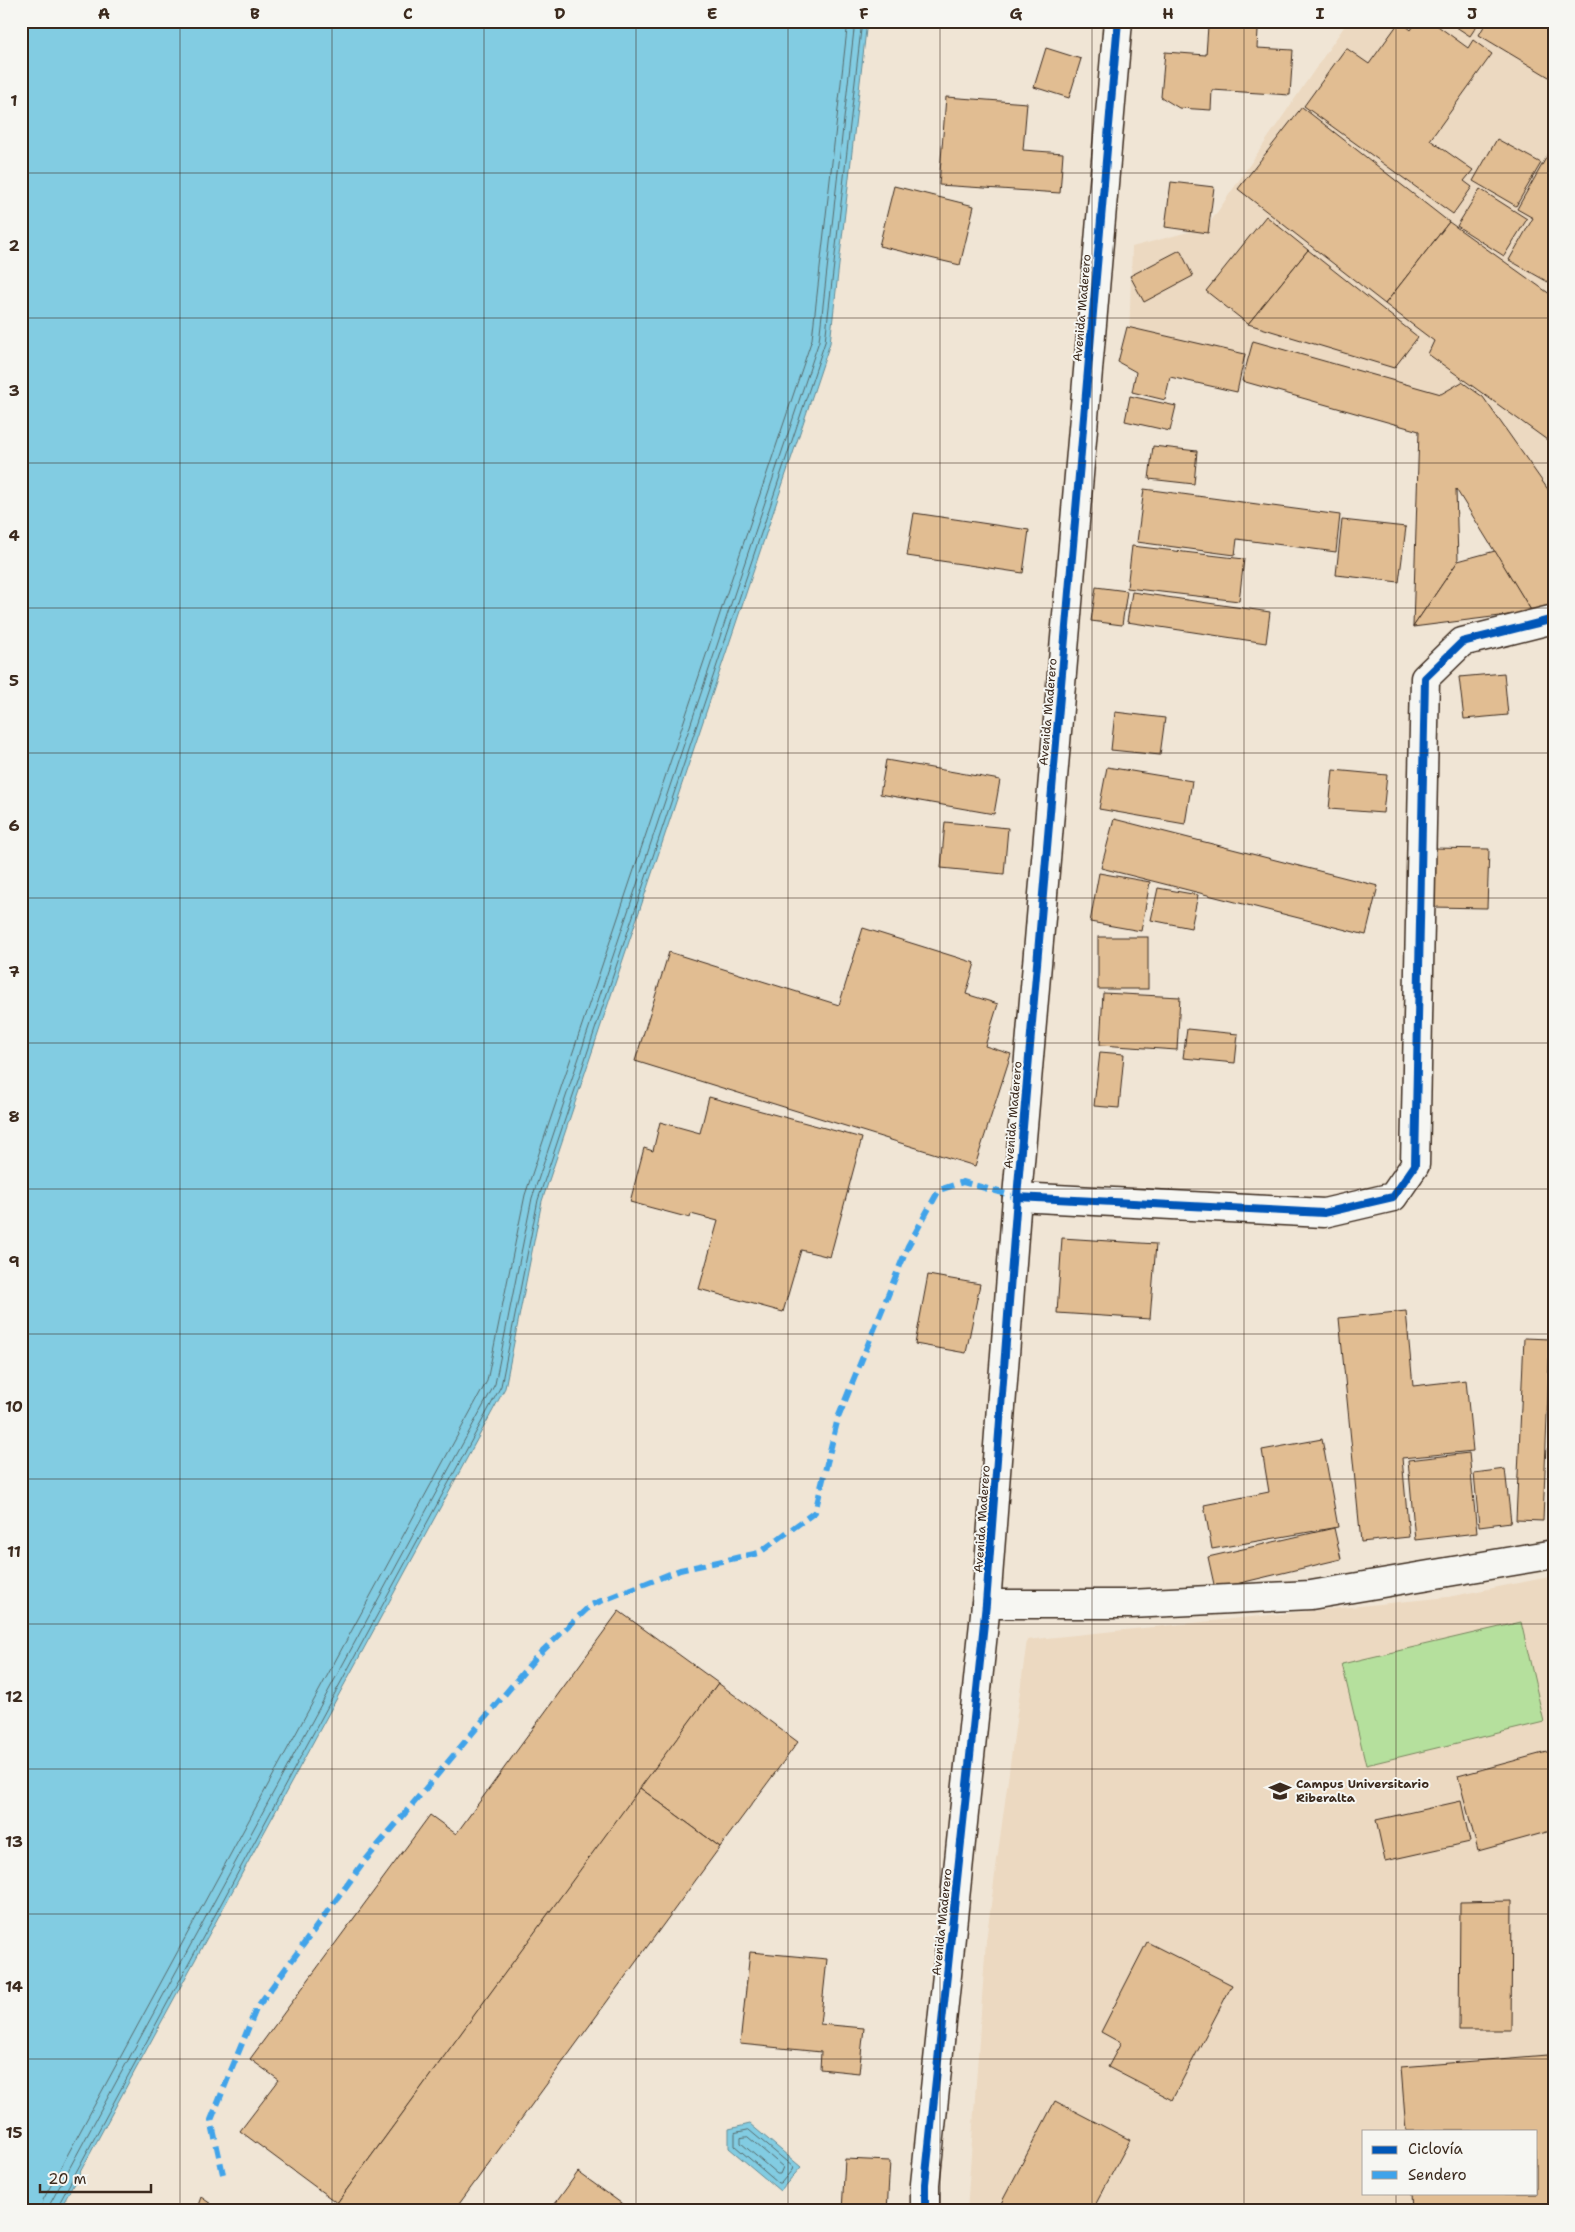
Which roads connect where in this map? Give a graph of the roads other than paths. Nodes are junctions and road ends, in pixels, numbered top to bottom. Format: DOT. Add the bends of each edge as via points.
graph roads {
  1 [pos="1118,21"];
  2 [pos="1554,619"];
  3 [pos="1017,1197"];
  4 [pos="1554,1554"];
  5 [pos="986,1604"];
  6 [pos="925,2211"];
  1 -- 3 [label="street, Avenida Maderero"];
  2 -- 3 [label="street" via="1462,642 1425,678 1415,1165 1393,1197 1324,1213"];
  3 -- 5 [label="street, Avenida Maderero"];
  4 -- 5 [label="street" via="1311,1595 1130,1604"];
  5 -- 6 [label="street, Avenida Maderero"];
}
